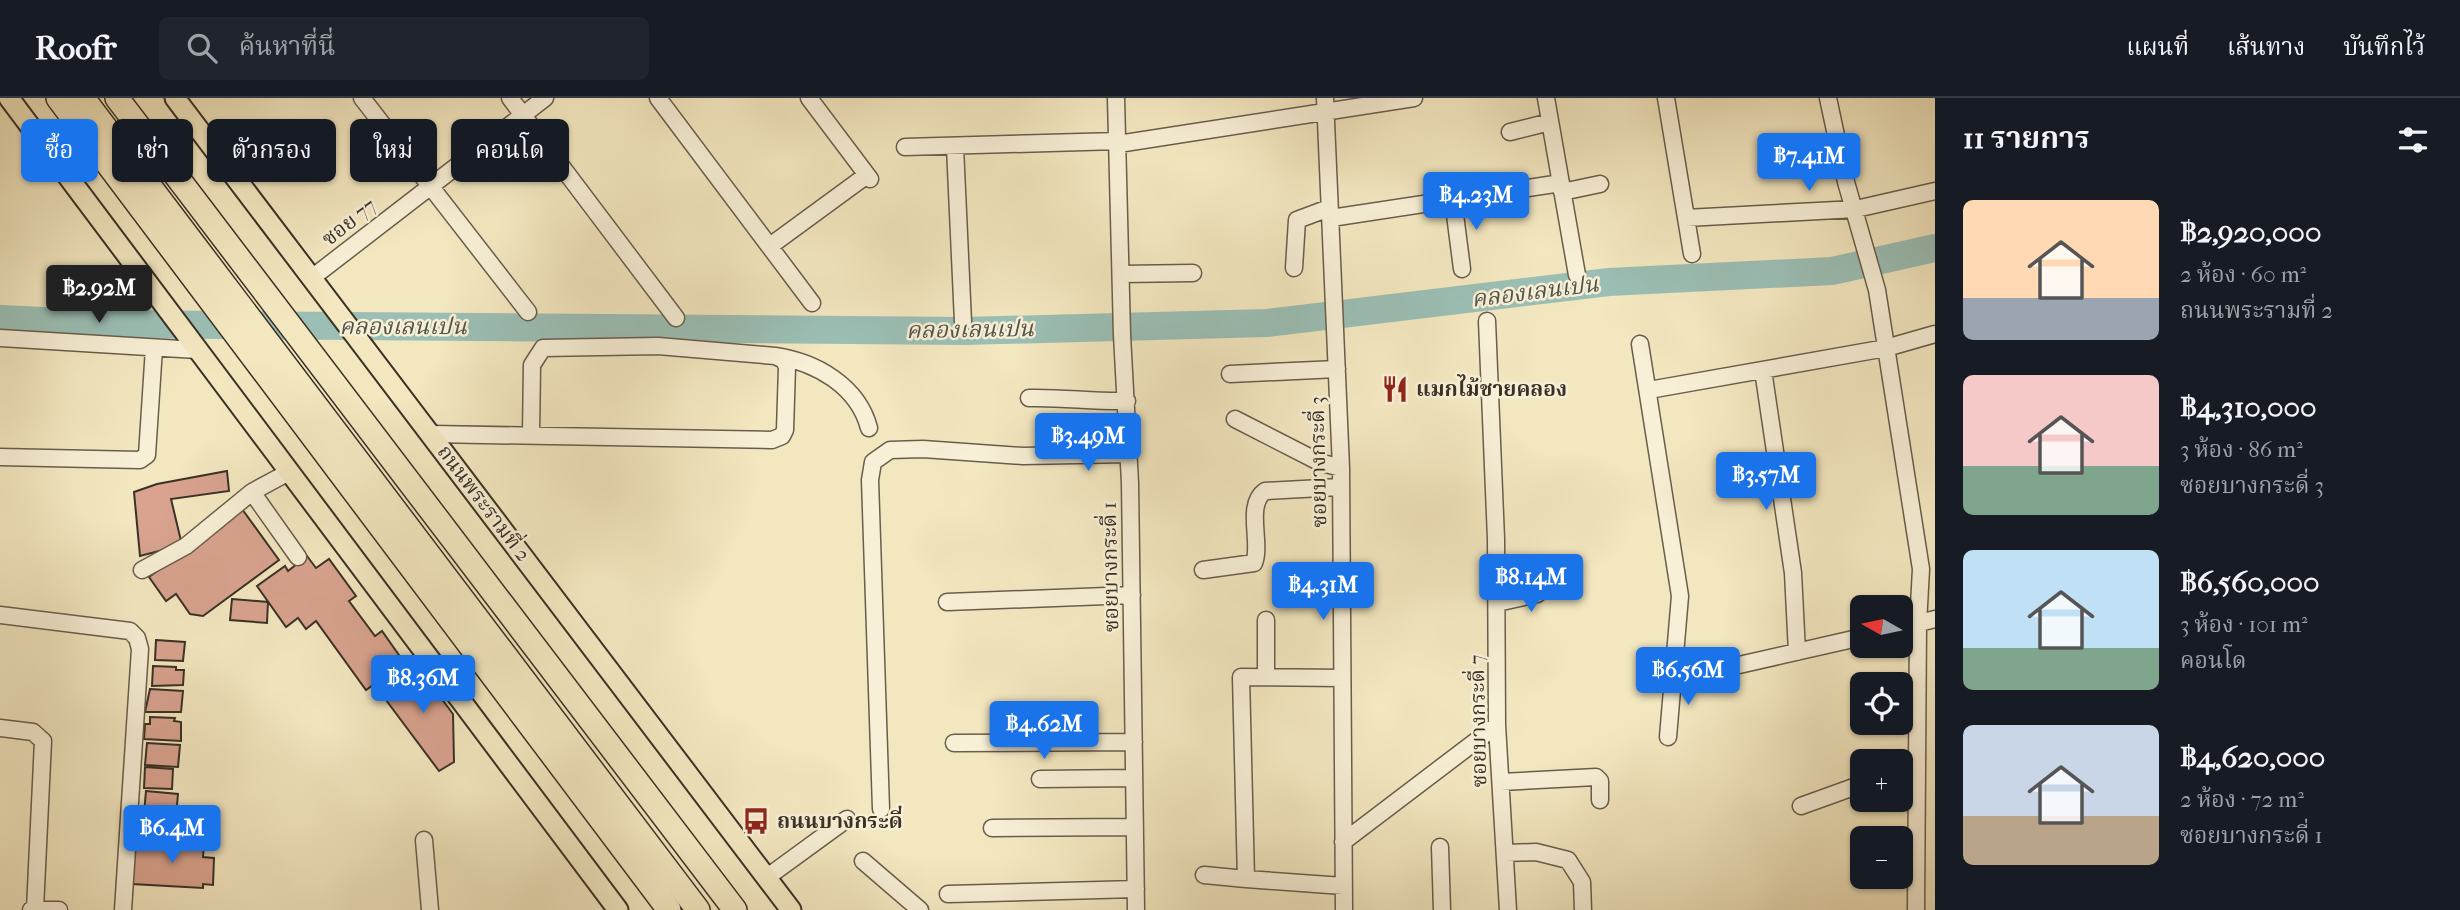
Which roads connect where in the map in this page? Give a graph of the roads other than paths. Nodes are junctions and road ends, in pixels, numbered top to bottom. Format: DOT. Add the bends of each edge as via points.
graph roads {
  1 [pos="9,98"];
  2 [pos="44,98"];
  3 [pos="58,98"];
  4 [pos="83,98"];
  5 [pos="117,98"];
  6 [pos="135,98"];
  7 [pos="174,98"];
  8 [pos="362,98"];
  9 [pos="510,98"];
  10 [pos="545,98"];
  11 [pos="658,98"];
  12 [pos="809,98"];
  13 [pos="1116,98"];
  14 [pos="1414,98"];
  15 [pos="1546,98"];
  16 [pos="1666,98"];
  17 [pos="1828,98"];
  18 [pos="1326,105"];
  19 [pos="522,115"];
  20 [pos="1550,121"];
  21 [pos="1510,132"];
  22 [pos="1118,142"];
  23 [pos="905,147"];
  24 [pos="955,147"];
  25 [pos="1601,184"];
  26 [pos="430,186"];
  27 [pos="1562,188"];
  28 [pos="1935,191"];
  29 [pos="1453,199"];
  30 [pos="1856,209"];
  31 [pos="1330,213"];
  32 [pos="1686,218"];
  33 [pos="167,245"];
  34 [pos="770,246"];
  35 [pos="1692,254"];
  36 [pos="1294,268"];
  37 [pos="1462,269"];
  38 [pos="1193,272"];
  39 [pos="1121,274"];
  40 [pos="1577,275"];
  41 [pos="313,277"];
  42 [pos="812,303"];
  43 [pos="527,312"];
  44 [pos="676,318"];
  45 [pos="1487,320"];
  46 [pos="963,322"];
  47 [pos="1935,334"];
  48 [pos="0,338"];
  49 [pos="1640,344"];
  50 [pos="194,347"];
  51 [pos="154,348"];
  52 [pos="1886,348"];
  53 [pos="775,356"];
  54 [pos="1337,369"];
  55 [pos="1763,370"];
  56 [pos="1230,374"];
  57 [pos="1649,390"];
  58 [pos="1029,398"];
  59 [pos="1127,401"];
  60 [pos="1235,419"];
  61 [pos="869,428"];
  62 [pos="432,434"];
  63 [pos="531,434"];
  64 [pos="1129,454"];
  65 [pos="0,457"];
  66 [pos="1341,468"];
  67 [pos="289,472"];
  68 [pos="1340,487"];
  69 [pos="252,492"];
  70 [pos="298,557"];
  71 [pos="142,570"];
  72 [pos="1203,570"];
  73 [pos="1548,586"];
  74 [pos="1132,595"];
  75 [pos="947,602"];
  76 [pos="1497,603"];
  77 [pos="0,615"];
  78 [pos="1935,619"];
  79 [pos="1266,620"];
  80 [pos="1917,624"];
  81 [pos="1913,625"];
  82 [pos="1850,640"];
  83 [pos="1797,652"];
  84 [pos="1241,659"];
  85 [pos="1266,675"];
  86 [pos="1673,675"];
  87 [pos="1241,677"];
  88 [pos="1342,678"];
  89 [pos="1497,725"];
  90 [pos="0,729"];
  91 [pos="1668,737"];
  92 [pos="1133,742"];
  93 [pos="954,743"];
  94 [pos="1909,749"];
  95 [pos="1134,778"];
  96 [pos="1040,779"];
  97 [pos="1500,782"];
  98 [pos="1850,788"];
  99 [pos="1600,800"];
  100 [pos="1801,806"];
  101 [pos="881,809"];
  102 [pos="1910,812"];
  103 [pos="847,819"];
  104 [pos="1135,827"];
  105 [pos="992,828"];
  106 [pos="424,841"];
  107 [pos="1343,842"];
  108 [pos="1440,847"];
  109 [pos="1506,853"];
  110 [pos="863,861"];
  111 [pos="1204,875"];
  112 [pos="766,877"];
  113 [pos="1246,879"];
  114 [pos="1343,886"];
  115 [pos="1136,889"];
  116 [pos="948,894"];
  117 [pos="33,910"];
  118 [pos="59,910"];
  119 [pos="123,910"];
  120 [pos="430,910"];
  121 [pos="618,910"];
  122 [pos="668,910"];
  123 [pos="698,910"];
  124 [pos="735,910"];
  125 [pos="747,910"];
  126 [pos="792,910"];
  127 [pos="920,910"];
  128 [pos="1136,910"];
  129 [pos="1344,910"];
  130 [pos="1442,910"];
  131 [pos="1508,910"];
  132 [pos="1583,910"];
  133 [pos="1916,910"];
  1 -- 50 [label="main road"];
  2 -- 33 [label="highway"];
  3 -- 33 [label="highway"];
  4 -- 123 [label="highway"];
  5 -- 124 [label="highway"];
  6 -- 125 [label="highway, ถนนพระรามที่ 2"];
  7 -- 41 [label="main road, ถนนพระรามที่ 2"];
  8 -- 26 [label="street"];
  9 -- 19 [label="street"];
  10 -- 19 [label="street, ซอย 77"];
  11 -- 34 [label="street"];
  12 -- 34 [label="street" via="869,177"];
  13 -- 22 [label="street, ซอยบางกระดี่ 1"];
  14 -- 18 [label="street"];
  15 -- 20 [label="street"];
  16 -- 32 [label="street"];
  17 -- 30 [label="street"];
  18 -- 22 [label="street"];
  18 -- 31 [label="street, ซอยบางกระดี่ 3"];
  19 -- 26 [label="street, ซอย 77"];
  19 -- 44 [label="street"];
  20 -- 21 [label="street"];
  20 -- 27 [label="street"];
  22 -- 24 [label="street"];
  22 -- 39 [label="street, ซอยบางกระดี่ 1"];
  23 -- 24 [label="street"];
  24 -- 46 [label="street"];
  25 -- 27 [label="street"];
  26 -- 41 [label="street, ซอย 77"];
  26 -- 43 [label="street"];
  27 -- 29 [label="street"];
  27 -- 40 [label="street"];
  28 -- 30 [label="street"];
  29 -- 31 [label="street"];
  29 -- 37 [label="street"];
  30 -- 32 [label="street"];
  30 -- 52 [label="street"];
  31 -- 36 [label="street" via="1297,220"];
  31 -- 54 [label="street, ซอยบางกระดี่ 3"];
  32 -- 35 [label="street"];
  33 -- 122 [label="highway"];
  34 -- 42 [label="street"];
  38 -- 39 [label="street"];
  39 -- 59 [label="street, ซอยบางกระดี่ 1"];
  41 -- 62 [label="main road, ถนนพระรามที่ 2"];
  45 -- 76 [label="street, ซอยบางกระดี่ 7"];
  47 -- 52 [label="street"];
  48 -- 51 [label="street"];
  49 -- 57 [label="street"];
  50 -- 51 [label="street"];
  50 -- 67 [label="main road"];
  51 -- 65 [label="street" via="146,456 140,460"];
  52 -- 55 [label="street"];
  52 -- 80 [label="street" via="1921,569"];
  53 -- 61 [label="street" via="805,363 843,385 861,405"];
  53 -- 63 [label="street" via="658,346 543,348 532,365"];
  53 -- 63 [label="street" via="787,367 785,430 772,440"];
  54 -- 56 [label="street"];
  54 -- 66 [label="street, ซอยบางกระดี่ 3"];
  55 -- 57 [label="street"];
  55 -- 83 [label="street" via="1793,573"];
  57 -- 86 [label="street" via="1680,596"];
  58 -- 59 [label="street"];
  59 -- 64 [label="street, ซอยบางกระดี่ 1"];
  60 -- 66 [label="street" via="1319,462"];
  62 -- 63 [label="street"];
  62 -- 112 [label="main road, ถนนพระรามที่ 2"];
  64 -- 74 [label="street, ซอยบางกระดี่ 1"];
  64 -- 101 [label="street" via="1023,456 890,450 873,462"];
  66 -- 68 [label="street, ซอยบางกระดี่ 3"];
  67 -- 69 [label="street"];
  67 -- 121 [label="main road"];
  68 -- 72 [label="street" via="1265,491 1256,506 1254,563"];
  68 -- 88 [label="street, ซอยบางกระดี่ 3"];
  69 -- 70 [label="street"];
  69 -- 71 [label="street" via="186,546"];
  73 -- 76 [label="street" via="1537,594"];
  74 -- 75 [label="street"];
  74 -- 92 [label="street, ซอยบางกระดี่ 1"];
  76 -- 89 [label="street, ซอยบางกระดี่ 7"];
  77 -- 119 [label="street" via="130,631 137,638 140,649"];
  78 -- 80 [label="street"];
  79 -- 85 [label="street"];
  80 -- 81 [label="street"];
  80 -- 94 [label="street"];
  82 -- 83 [label="street"];
  83 -- 86 [label="street"];
  84 -- 87 [label="street"];
  85 -- 87 [label="street"];
  85 -- 88 [label="street"];
  86 -- 91 [label="street"];
  87 -- 113 [label="street"];
  88 -- 107 [label="street, ซอยบางกระดี่ 3"];
  89 -- 97 [label="street, ซอยบางกระดี่ 7"];
  89 -- 107 [label="street"];
  90 -- 117 [label="street" via="33,732 43,741"];
  92 -- 93 [label="street"];
  92 -- 95 [label="street, ซอยบางกระดี่ 1"];
  95 -- 96 [label="street"];
  95 -- 104 [label="street, ซอยบางกระดี่ 1"];
  97 -- 99 [label="street" via="1596,777"];
  97 -- 109 [label="street, ซอยบางกระดี่ 7"];
  98 -- 100 [label="street"];
  102 -- 133 [label="street"];
  103 -- 112 [label="street"];
  104 -- 105 [label="street"];
  104 -- 115 [label="street, ซอยบางกระดี่ 1"];
  106 -- 120 [label="street"];
  107 -- 114 [label="street, ซอยบางกระดี่ 3"];
  108 -- 130 [label="street"];
  109 -- 131 [label="street, ซอยบางกระดี่ 7"];
  109 -- 132 [label="street" via="1536,852 1568,860 1582,882"];
  110 -- 127 [label="street"];
  111 -- 113 [label="street"];
  112 -- 126 [label="main road, ถนนพระรามที่ 2"];
  113 -- 114 [label="street"];
  114 -- 129 [label="street, ซอยบางกระดี่ 3"];
  115 -- 116 [label="street"];
  115 -- 128 [label="street, ซอยบางกระดี่ 1"];
  117 -- 118 [label="street"];
}
